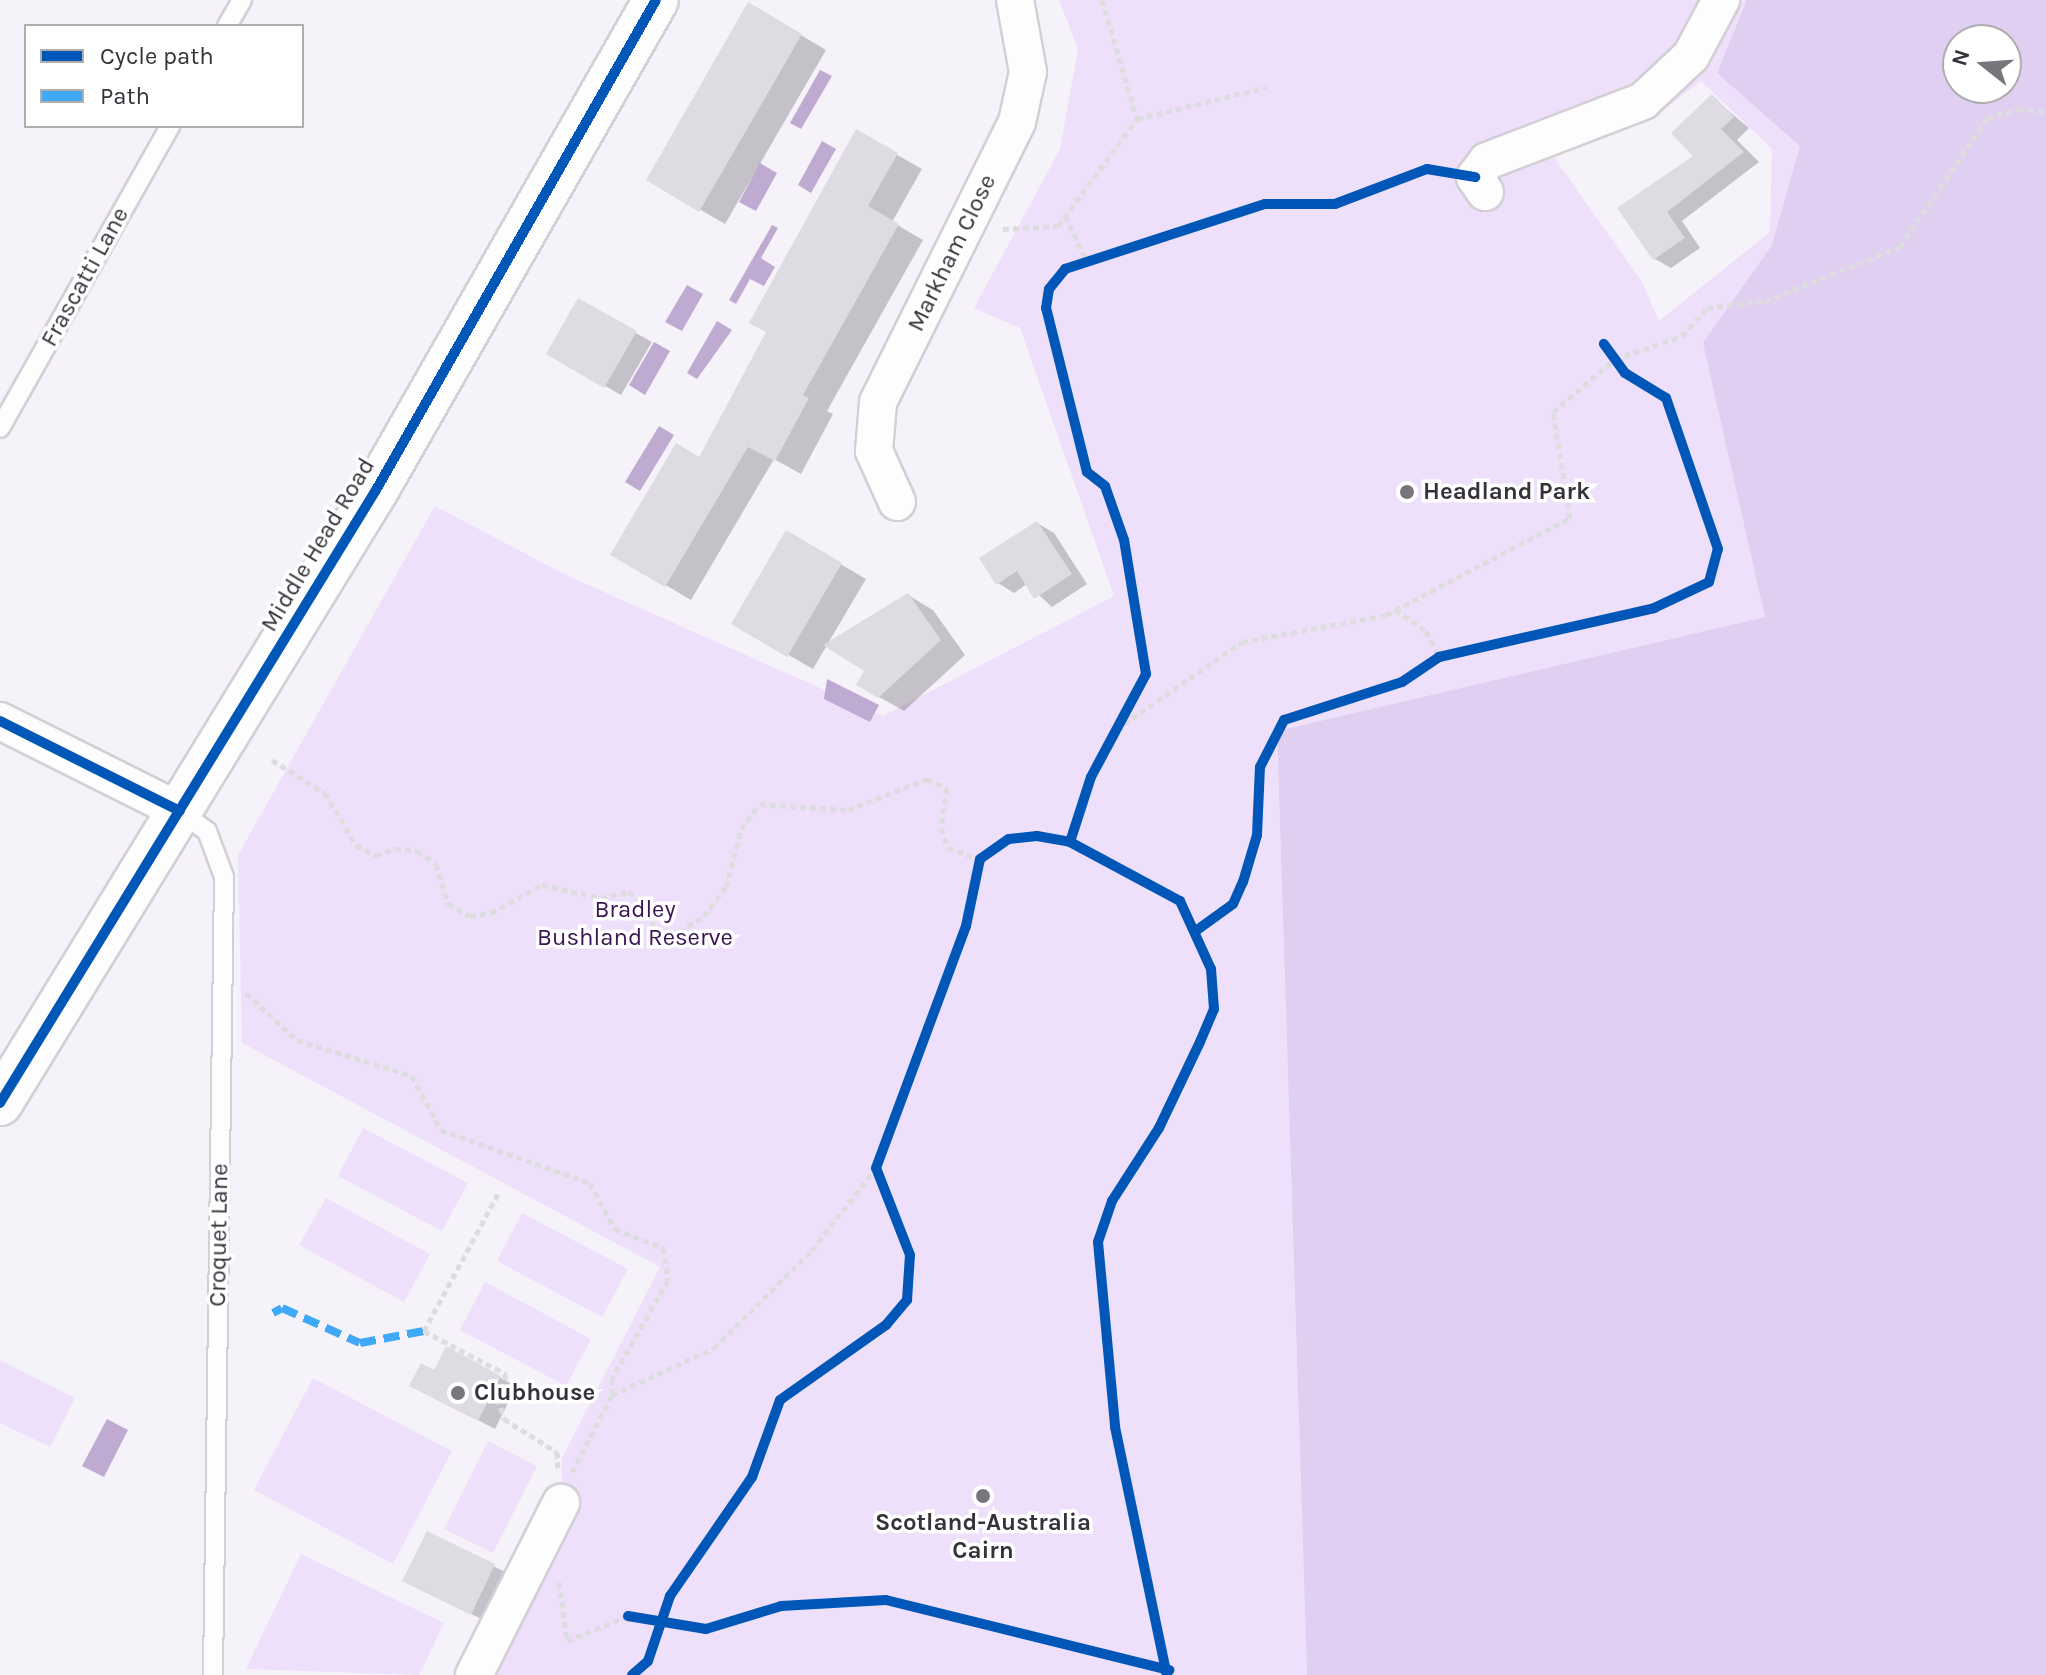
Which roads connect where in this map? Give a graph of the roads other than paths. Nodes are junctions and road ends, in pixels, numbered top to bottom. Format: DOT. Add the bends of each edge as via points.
graph roads {
  1 [pos="242,0"];
  2 [pos="656,0"];
  3 [pos="1015,0"];
  4 [pos="1721,0"];
  5 [pos="228,24"];
  6 [pos="169,128"];
  7 [pos="1485,192"];
  8 [pos="0,428"];
  9 [pos="897,502"];
  10 [pos="0,721"];
  11 [pos="180,811"];
  12 [pos="0,1103"];
  13 [pos="561,1503"];
  14 [pos="213,1675"];
  15 [pos="474,1675"];
  1 -- 5 [label="lane"];
  2 -- 11 [label="street, Middle Head Road" via="376,490"];
  3 -- 9 [label="street, Markham Close" via="1028,72 1017,122 878,402 874,451"];
  4 -- 7 [label="street" via="1691,56 1643,101 1487,161 1475,177"];
  6 -- 8 [label="lane, Frascatti Lane"];
  10 -- 11 [label="street"];
  11 -- 12 [label="street, Middle Head Road"];
  11 -- 14 [label="lane, Croquet Lane" via="207,831 224,877"];
  13 -- 15 [label="street"];
}
